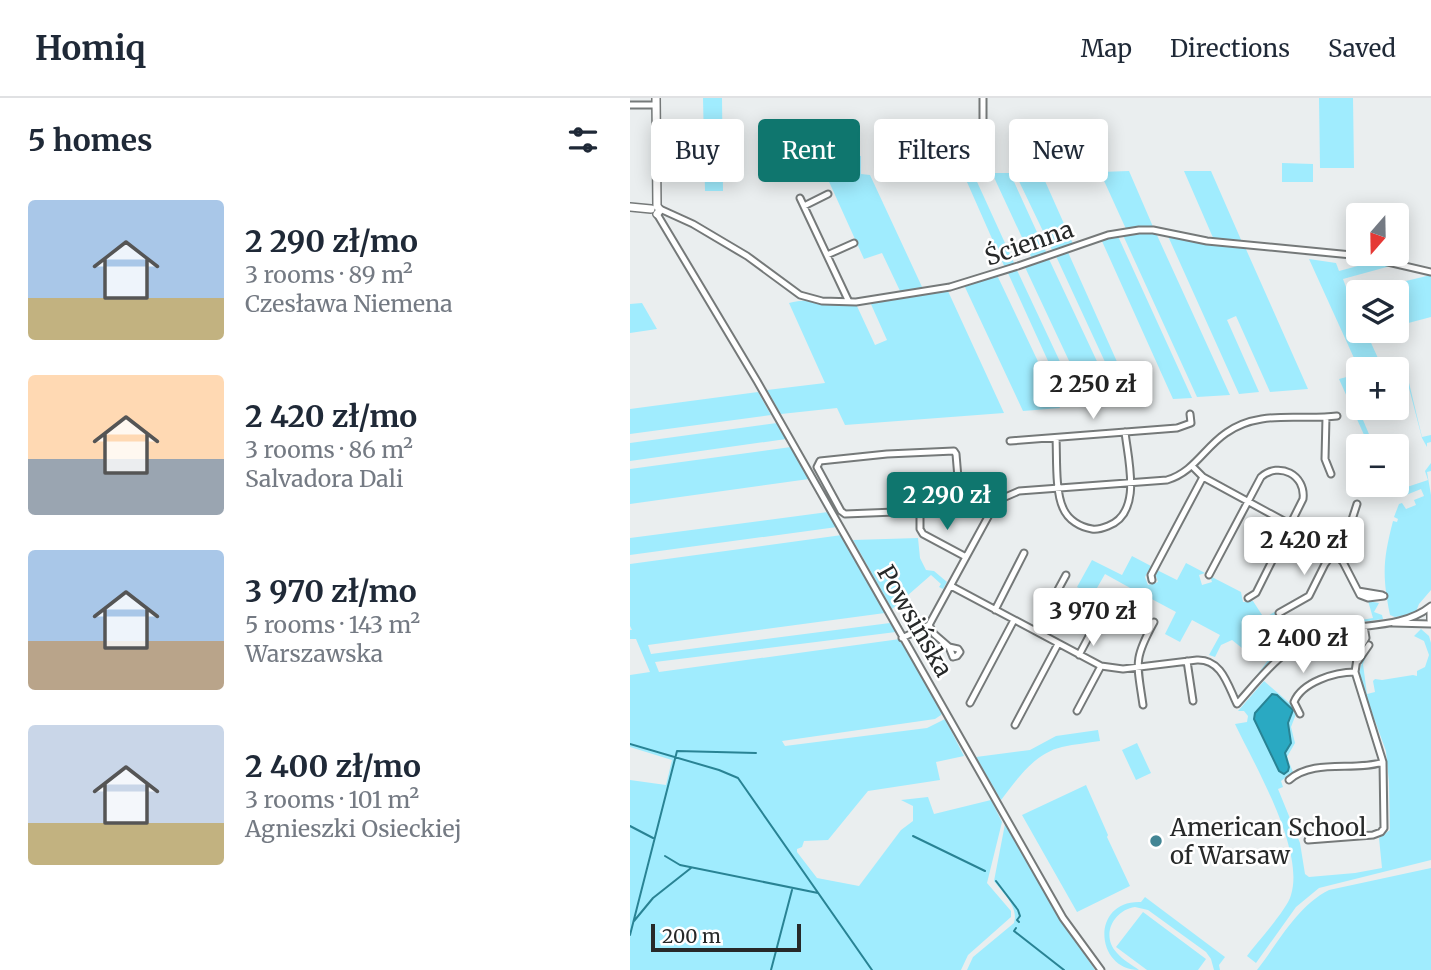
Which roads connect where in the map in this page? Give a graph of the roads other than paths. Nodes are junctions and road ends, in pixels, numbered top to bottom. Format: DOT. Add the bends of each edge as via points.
graph roads {
  1 [pos="983,98"];
  2 [pos="656,101"];
  3 [pos="630,105"];
  4 [pos="983,119"];
  5 [pos="828,194"];
  6 [pos="800,198"];
  7 [pos="804,205"];
  8 [pos="630,207"];
  9 [pos="656,209"];
  10 [pos="854,243"];
  11 [pos="827,255"];
  12 [pos="1431,272"];
  13 [pos="849,302"];
  14 [pos="1189,414"];
  15 [pos="1337,416"];
  16 [pos="1326,417"];
  17 [pos="1125,432"];
  18 [pos="1056,438"];
  19 [pos="1010,441"];
  20 [pos="1192,466"];
  21 [pos="1331,474"];
  22 [pos="1203,477"];
  23 [pos="1130,483"];
  24 [pos="1059,487"];
  25 [pos="1247,500"];
  26 [pos="1357,504"];
  27 [pos="920,511"];
  28 [pos="1291,523"];
  29 [pos="1335,551"];
  30 [pos="1024,553"];
  31 [pos="966,557"];
  32 [pos="1066,575"];
  33 [pos="1209,575"];
  34 [pos="1152,580"];
  35 [pos="951,586"];
  36 [pos="1356,589"];
  37 [pos="1248,598"];
  38 [pos="1105,606"];
  39 [pos="1431,607"];
  40 [pos="995,610"];
  41 [pos="1279,613"];
  42 [pos="1014,620"];
  43 [pos="1154,622"];
  44 [pos="1390,622"];
  45 [pos="1431,622"];
  46 [pos="929,625"];
  47 [pos="1364,626"];
  48 [pos="1036,631"];
  49 [pos="902,638"];
  50 [pos="1058,644"];
  51 [pos="1369,645"];
  52 [pos="949,647"];
  53 [pos="1196,649"];
  54 [pos="1079,655"];
  55 [pos="1197,660"];
  56 [pos="1187,661"];
  57 [pos="1358,661"];
  58 [pos="1101,666"];
  59 [pos="1138,668"];
  60 [pos="1355,672"];
  61 [pos="1193,701"];
  62 [pos="970,702"];
  63 [pos="1143,705"];
  64 [pos="1077,711"];
  65 [pos="1300,714"];
  66 [pos="1015,725"];
  67 [pos="1383,762"];
  68 [pos="1289,780"];
  69 [pos="1308,841"];
  70 [pos="1101,970"];
  1 -- 4 [label="street"];
  2 -- 3 [label="street"];
  2 -- 9 [label="street"];
  5 -- 7 [label="street"];
  6 -- 7 [label="street"];
  7 -- 11 [label="street"];
  8 -- 9 [label="street"];
  9 -- 13 [label="street, Ścienna" via="693,224 800,295"];
  9 -- 49 [label="street, Powsińska"];
  10 -- 11 [label="street"];
  11 -- 13 [label="street"];
  12 -- 13 [label="street, Ścienna" via="1362,256 1139,230 1108,235 950,286"];
  14 -- 17 [label="street" via="1191,423 1177,428"];
  15 -- 16 [label="street"];
  16 -- 20 [label="street" via="1261,418 1243,424 1210,446"];
  16 -- 21 [label="street" via="1325,459"];
  17 -- 18 [label="street"];
  17 -- 23 [label="street"];
  18 -- 19 [label="street"];
  18 -- 24 [label="street"];
  20 -- 22 [label="street"];
  20 -- 23 [label="street" via="1167,480"];
  22 -- 25 [label="street"];
  22 -- 34 [label="street"];
  23 -- 24 [label="street"];
  23 -- 24 [label="street" via="1121,518 1098,530 1069,517 1061,505"];
  24 -- 31 [label="street" via="1019,491 1003,498 988,515"];
  25 -- 28 [label="street"];
  25 -- 28 [label="street" via="1266,472 1290,473 1304,491"];
  25 -- 33 [label="street"];
  26 -- 29 [label="street" via="1347,535"];
  27 -- 27 [label="street" via="960,502 954,451 887,453 818,463 818,471 845,514"];
  27 -- 31 [label="street" via="923,534"];
  28 -- 29 [label="street"];
  28 -- 37 [label="street" via="1256,593"];
  29 -- 36 [label="street"];
  29 -- 41 [label="street" via="1309,596"];
  30 -- 40 [label="street"];
  31 -- 35 [label="street"];
  32 -- 48 [label="street" via="1053,599 1055,606 1049,607"];
  35 -- 40 [label="street"];
  35 -- 46 [label="street"];
  38 -- 54 [label="street"];
  39 -- 44 [label="street" via="1419,616"];
  39 -- 45 [label="street"];
  40 -- 42 [label="street"];
  42 -- 48 [label="street"];
  42 -- 62 [label="street"];
  43 -- 59 [label="street" via="1140,647"];
  44 -- 45 [label="street"];
  44 -- 47 [label="street"];
  46 -- 49 [label="street"];
  46 -- 52 [label="street"];
  47 -- 55 [label="street" via="1324,633 1290,650 1237,704 1217,666"];
  47 -- 57 [label="street" via="1366,638"];
  48 -- 50 [label="street"];
  49 -- 70 [label="street, Powsińska" via="1063,918"];
  50 -- 54 [label="street"];
  50 -- 66 [label="street"];
  51 -- 57 [label="street"];
  53 -- 55 [label="street"];
  54 -- 58 [label="street"];
  55 -- 56 [label="street"];
  56 -- 59 [label="street"];
  56 -- 61 [label="street"];
  57 -- 60 [label="street"];
  58 -- 59 [label="street"];
  58 -- 64 [label="street"];
  59 -- 63 [label="street"];
  60 -- 65 [label="street" via="1326,677 1297,696 1294,702"];
  60 -- 67 [label="street"];
  67 -- 68 [label="street" via="1318,769"];
  67 -- 69 [label="street" via="1384,828 1377,834"];
}
